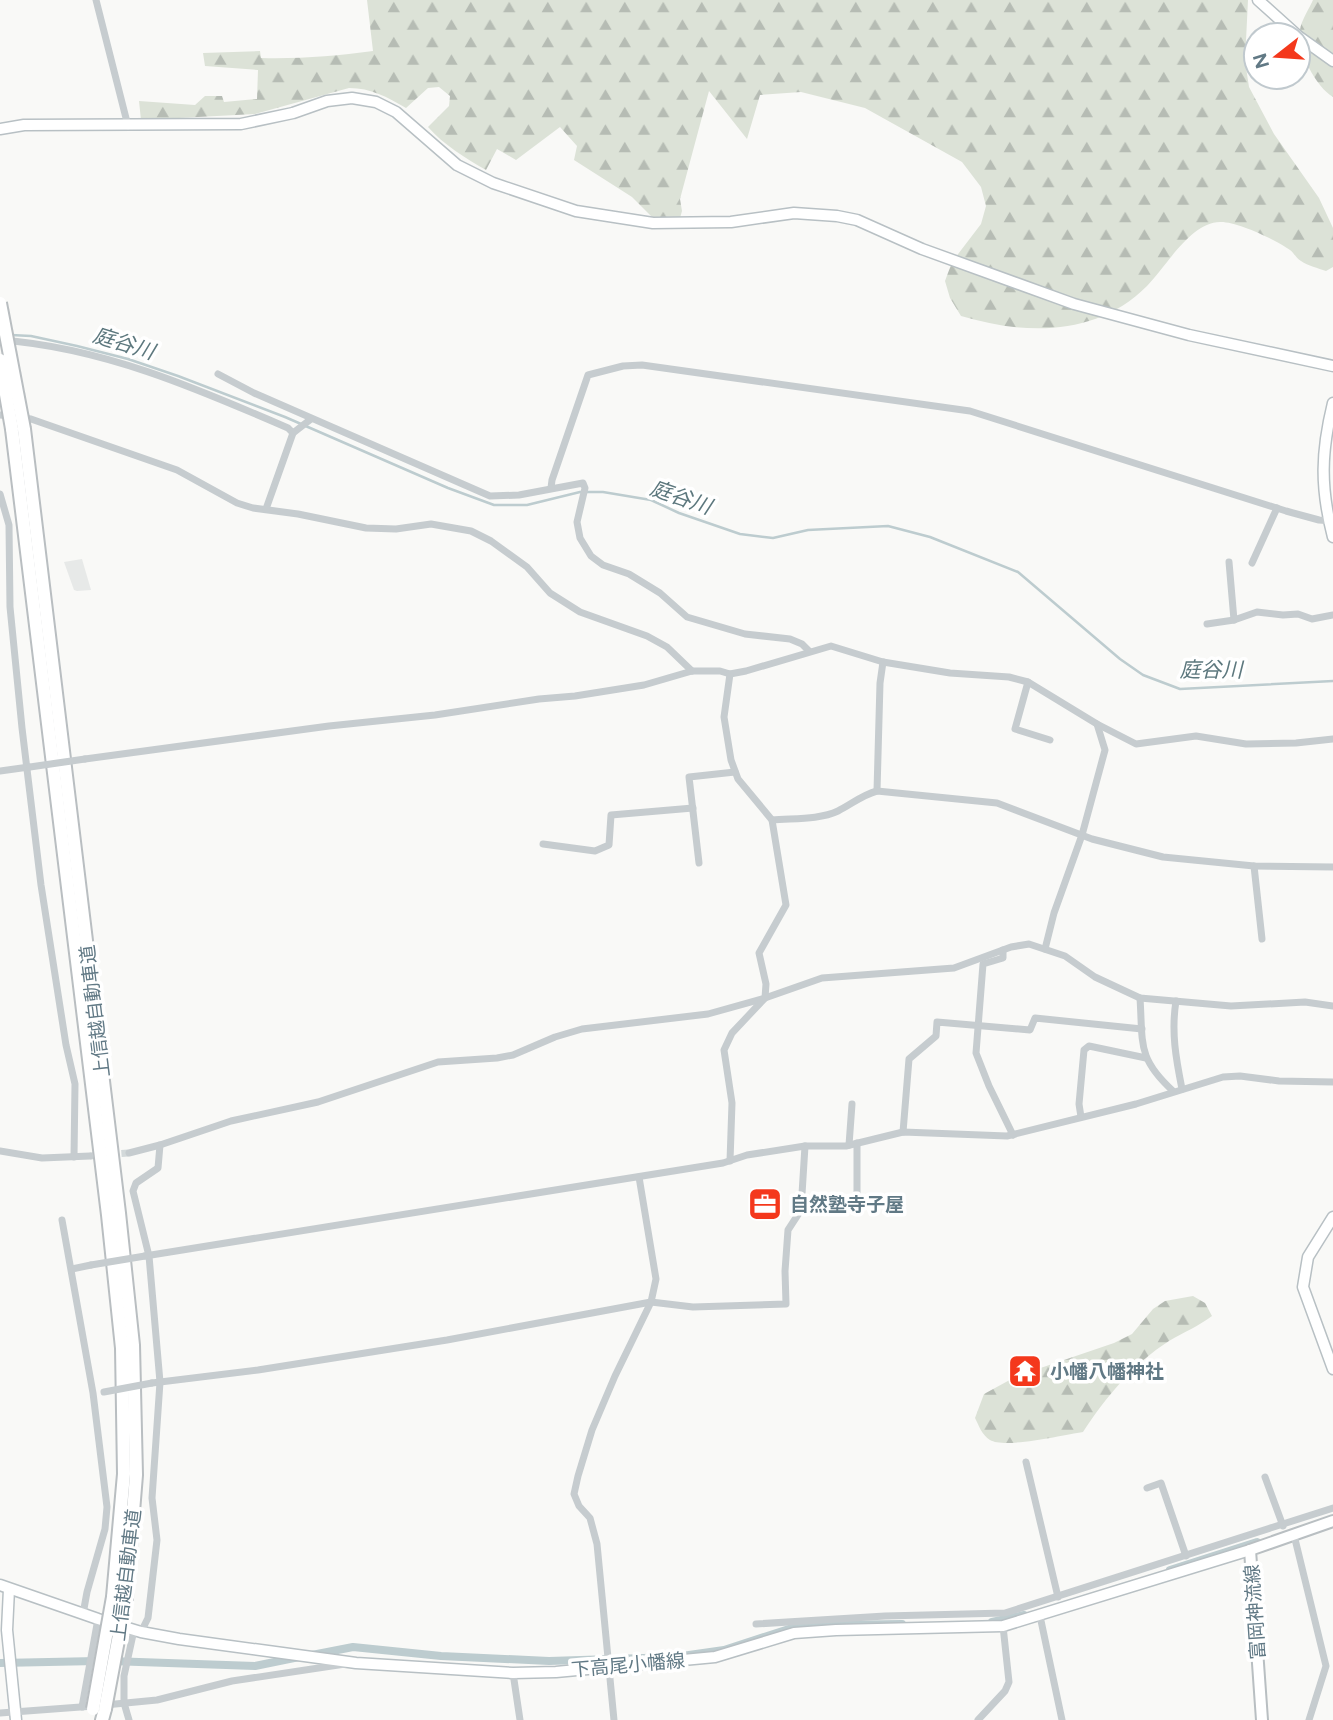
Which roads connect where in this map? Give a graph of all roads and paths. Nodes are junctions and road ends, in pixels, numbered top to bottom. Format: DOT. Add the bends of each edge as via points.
graph roads {
  1 [pos="96,0"];
  2 [pos="1258,0"];
  3 [pos="1281,21"];
  4 [pos="1312,46"];
  5 [pos="1333,61"];
  6 [pos="128,126"];
  7 [pos="0,129"];
  8 [pos="0,303"];
  9 [pos="0,340"];
  10 [pos="0,360"];
  11 [pos="1333,366"];
  12 [pos="218,374"];
  13 [pos="1333,403"];
  14 [pos="0,415"];
  15 [pos="310,419"];
  16 [pos="18,429"];
  17 [pos="293,432"];
  18 [pos="551,488"];
  19 [pos="0,494"];
  20 [pos="1277,508"];
  21 [pos="266,509"];
  22 [pos="1331,521"];
  23 [pos="1333,537"];
  24 [pos="1229,562"];
  25 [pos="1252,563"];
  26 [pos="1333,614"];
  27 [pos="1234,620"];
  28 [pos="1207,624"];
  29 [pos="808,651"];
  30 [pos="883,662"];
  31 [pos="692,671"];
  32 [pos="730,674"];
  33 [pos="1028,682"];
  34 [pos="1097,724"];
  35 [pos="1333,739"];
  36 [pos="1051,740"];
  37 [pos="28,767"];
  38 [pos="0,771"];
  39 [pos="736,772"];
  40 [pos="877,791"];
  41 [pos="693,808"];
  42 [pos="772,820"];
  43 [pos="1082,835"];
  44 [pos="543,844"];
  45 [pos="699,863"];
  46 [pos="1254,866"];
  47 [pos="1333,867"];
  48 [pos="1262,939"];
  49 [pos="1045,949"];
  50 [pos="1003,950"];
  51 [pos="765,998"];
  52 [pos="1140,998"];
  53 [pos="1176,1001"];
  54 [pos="1333,1006"];
  55 [pos="979,1026"];
  56 [pos="1142,1029"];
  57 [pos="1146,1058"];
  58 [pos="1333,1082"];
  59 [pos="1182,1089"];
  60 [pos="1173,1091"];
  61 [pos="852,1104"];
  62 [pos="1081,1117"];
  63 [pos="903,1132"];
  64 [pos="1013,1135"];
  65 [pos="853,1144"];
  66 [pos="160,1145"];
  67 [pos="805,1146"];
  68 [pos="0,1151"];
  69 [pos="129,1153"];
  70 [pos="90,1156"];
  71 [pos="74,1157"];
  72 [pos="730,1161"];
  73 [pos="639,1177"];
  74 [pos="801,1210"];
  75 [pos="1333,1217"];
  76 [pos="62,1220"];
  77 [pos="1328,1231"];
  78 [pos="147,1256"];
  79 [pos="72,1269"];
  80 [pos="650,1302"];
  81 [pos="1329,1343"];
  82 [pos="1333,1369"];
  83 [pos="156,1383"];
  84 [pos="93,1393"];
  85 [pos="1026,1462"];
  86 [pos="1265,1477"];
  87 [pos="1147,1488"];
  88 [pos="1333,1508"];
  89 [pos="1333,1521"];
  90 [pos="1283,1526"];
  91 [pos="1294,1535"];
  92 [pos="1250,1550"];
  93 [pos="1186,1556"];
  94 [pos="5,1587"];
  95 [pos="1058,1597"];
  96 [pos="83,1614"];
  97 [pos="885,1616"];
  98 [pos="1040,1616"];
  99 [pos="98,1619"];
  100 [pos="757,1624"];
  101 [pos="1003,1626"];
  102 [pos="885,1629"];
  103 [pos="137,1631"];
  104 [pos="356,1663"];
  105 [pos="610,1668"];
  106 [pos="1330,1672"];
  107 [pos="513,1673"];
  108 [pos="124,1703"];
  109 [pos="0,1713"];
  110 [pos="94,1713"];
  111 [pos="15,1716"];
  112 [pos="129,1720"];
  113 [pos="520,1720"];
  114 [pos="614,1720"];
  115 [pos="978,1720"];
  116 [pos="1062,1720"];
  117 [pos="1262,1720"];
  118 [pos="1309,1720"];
  1 -- 6 [label="street"];
  2 -- 3 [label="main road"];
  4 -- 5 [label="main road"];
  6 -- 7 [label="main road"];
  6 -- 11 [label="main road" via="241,124 352,98 396,112 457,165 493,183 576,211 673,224 794,213 837,215 1074,304"];
  8 -- 16 [label="highway, 上信越自動車道, bridge"];
  9 -- 17 [label="street" via="89,354 195,387"];
  10 -- 16 [label="highway, 上信越自動車道, bridge"];
  12 -- 15 [label="street"];
  13 -- 22 [label="main road" via="1324,440 1323,472"];
  14 -- 21 [label="street" via="31,419 82,436 177,470 237,503"];
  15 -- 17 [label="street"];
  15 -- 18 [label="street" via="490,496"];
  16 -- 110 [label="highway, 上信越自動車道, bridge" via="120,1213 133,1345 136,1475 119,1598"];
  17 -- 21 [label="street"];
  18 -- 20 [label="street" via="588,374 642,365 970,411"];
  18 -- 29 [label="street" via="583,483 577,522 580,538 603,565 660,593 687,617 745,634 790,639"];
  19 -- 37 [label="street" via="9,525 10,607"];
  20 -- 22 [label="street"];
  20 -- 25 [label="street"];
  21 -- 31 [label="street" via="366,528 431,524 471,531 527,567 550,593 580,612 647,636 667,647"];
  22 -- 23 [label="main road"];
  24 -- 27 [label="street"];
  26 -- 27 [label="street" via="1312,620 1298,614 1257,612"];
  27 -- 28 [label="street"];
  29 -- 30 [label="street" via="831,646"];
  29 -- 32 [label="street"];
  30 -- 33 [label="street"];
  30 -- 40 [label="street"];
  31 -- 32 [label="street"];
  31 -- 37 [label="street, bridge" via="644,685 575,696"];
  32 -- 39 [label="street" via="725,735"];
  33 -- 34 [label="street"];
  33 -- 36 [label="street" via="1015,729"];
  34 -- 35 [label="street" via="1136,744 1196,736 1247,744"];
  34 -- 43 [label="street" via="1105,750"];
  37 -- 38 [label="street"];
  37 -- 71 [label="street" via="41,885 75,1084"];
  39 -- 41 [label="street" via="689,777"];
  39 -- 42 [label="street"];
  40 -- 42 [label="street" via="827,814"];
  40 -- 43 [label="street" via="997,803"];
  41 -- 44 [label="street" via="611,815 608,845 595,851"];
  41 -- 45 [label="street"];
  42 -- 51 [label="street" via="786,905 759,953"];
  43 -- 46 [label="street" via="1163,857"];
  43 -- 49 [label="street"];
  46 -- 47 [label="street"];
  46 -- 48 [label="street"];
  49 -- 50 [label="street" via="1029,944"];
  49 -- 52 [label="street"];
  50 -- 51 [label="street" via="954,968 822,978"];
  50 -- 55 [label="street" via="1003,958 983,964"];
  51 -- 66 [label="street" via="708,1014 582,1029 513,1055 438,1062 318,1102 231,1121"];
  51 -- 72 [label="street" via="732,1033 724,1050 732,1103"];
  52 -- 53 [label="street"];
  52 -- 56 [label="street"];
  53 -- 54 [label="street" via="1245,1007 1305,1002"];
  53 -- 59 [label="street" via="1172,1022"];
  55 -- 56 [label="street" via="1030,1030 1035,1018"];
  55 -- 63 [label="street" via="937,1022 936,1036 909,1059"];
  55 -- 64 [label="street" via="976,1052"];
  56 -- 57 [label="street"];
  57 -- 60 [label="street" via="1155,1075"];
  57 -- 62 [label="street" via="1089,1046 1084,1050"];
  58 -- 59 [label="street" via="1240,1076"];
  59 -- 60 [label="street"];
  60 -- 62 [label="street"];
  61 -- 65 [label="street"];
  62 -- 64 [label="street"];
  63 -- 64 [label="street"];
  63 -- 65 [label="street"];
  65 -- 67 [label="street"];
  65 -- 74 [label="street" via="857,1208"];
  66 -- 69 [label="street"];
  66 -- 78 [label="street" via="158,1168 134,1187"];
  67 -- 72 [label="street"];
  67 -- 74 [label="street"];
  68 -- 71 [label="street" via="42,1158"];
  70 -- 71 [label="street"];
  72 -- 73 [label="street"];
  73 -- 78 [label="street"];
  73 -- 80 [label="street" via="655,1264"];
  74 -- 80 [label="street" via="788,1230 786,1304 693,1307"];
  75 -- 77 [label="main road"];
  76 -- 79 [label="street"];
  77 -- 81 [label="main road" via="1308,1256 1303,1287"];
  78 -- 79 [label="street, bridge"];
  78 -- 83 [label="street"];
  79 -- 84 [label="street"];
  80 -- 83 [label="street" via="447,1340"];
  80 -- 105 [label="street" via="593,1430 574,1494 590,1518 597,1544"];
  81 -- 82 [label="main road"];
  83 -- 84 [label="street, bridge"];
  83 -- 103 [label="street" via="152,1498 157,1540 148,1618"];
  84 -- 96 [label="street" via="107,1507"];
  85 -- 95 [label="street"];
  86 -- 90 [label="street"];
  87 -- 93 [label="street" via="1161,1483"];
  88 -- 90 [label="street"];
  89 -- 91 [label="main road, 富岡神流線"];
  90 -- 93 [label="street"];
  91 -- 92 [label="main road, 富岡神流線"];
  91 -- 106 [label="street"];
  92 -- 98 [label="main road, 下高尾小幡線"];
  92 -- 117 [label="main road, 富岡神流線"];
  93 -- 95 [label="street"];
  94 -- 96 [label="main road, 下高尾小幡線"];
  94 -- 111 [label="main road"];
  95 -- 97 [label="street" via="1005,1613"];
  96 -- 99 [label="main road, 下高尾小幡線"];
  97 -- 100 [label="street"];
  97 -- 102 [label="street"];
  98 -- 101 [label="main road, 下高尾小幡線"];
  98 -- 116 [label="street"];
  99 -- 103 [label="main road, 下高尾小幡線"];
  99 -- 110 [label="street"];
  101 -- 102 [label="main road, 下高尾小幡線"];
  101 -- 115 [label="street" via="1009,1682"];
  102 -- 105 [label="main road, 下高尾小幡線" via="794,1633 725,1655"];
  103 -- 104 [label="main road, 下高尾小幡線"];
  103 -- 108 [label="street" via="124,1676"];
  104 -- 107 [label="main road, 下高尾小幡線"];
  104 -- 108 [label="street"];
  105 -- 107 [label="main road, 下高尾小幡線"];
  105 -- 114 [label="street"];
  106 -- 118 [label="street"];
  107 -- 113 [label="street"];
  108 -- 110 [label="street"];
  108 -- 112 [label="street"];
  109 -- 111 [label="street"];
  110 -- 111 [label="street"];
}
